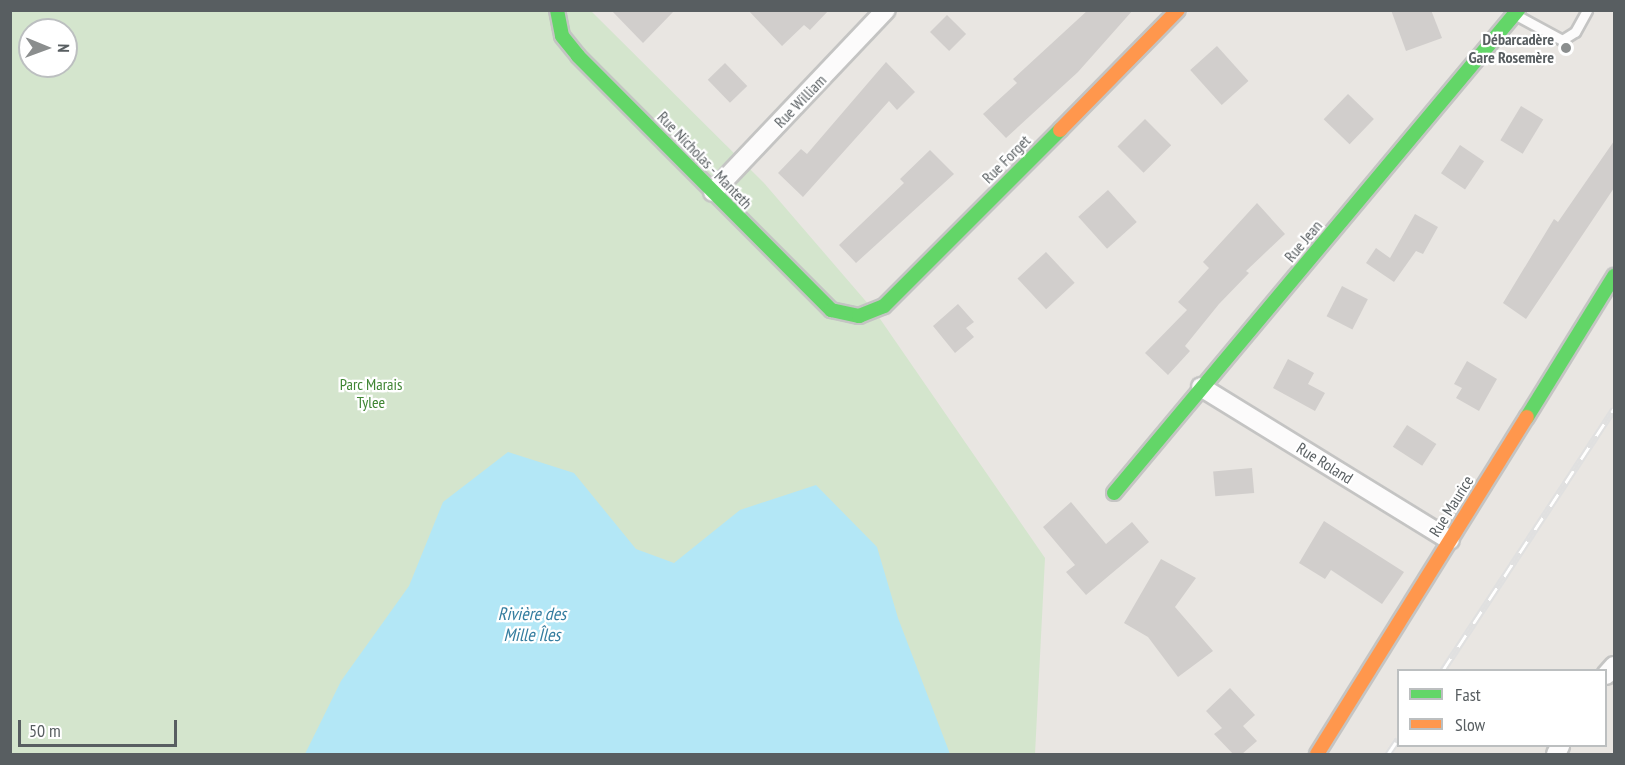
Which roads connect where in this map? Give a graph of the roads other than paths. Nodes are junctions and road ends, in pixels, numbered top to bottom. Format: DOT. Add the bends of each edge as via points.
graph roads {
  1 [pos="557,10"];
  2 [pos="886,10"];
  3 [pos="1178,10"];
  4 [pos="1587,10"];
  5 [pos="1517,12"];
  6 [pos="713,192"];
  7 [pos="1614,276"];
  8 [pos="850,315"];
  9 [pos="1202,387"];
  10 [pos="1114,493"];
  11 [pos="1450,540"];
  12 [pos="1317,754"];
  1 -- 6 [label="street, Rue Nicholas - Manteth" via="567,44"];
  2 -- 6 [label="street, Rue William"];
  3 -- 8 [label="street, Rue Forget" via="892,299 868,314"];
  4 -- 5 [label="lane" via="1575,32 1562,40"];
  5 -- 9 [label="street, Rue Jean"];
  6 -- 8 [label="street, Rue Nicholas - Manteth" via="821,303"];
  7 -- 11 [label="street, Rue Maurice"];
  9 -- 10 [label="street, Rue Jean"];
  9 -- 11 [label="street, Rue Roland"];
  11 -- 12 [label="street, Rue Maurice"];
}
